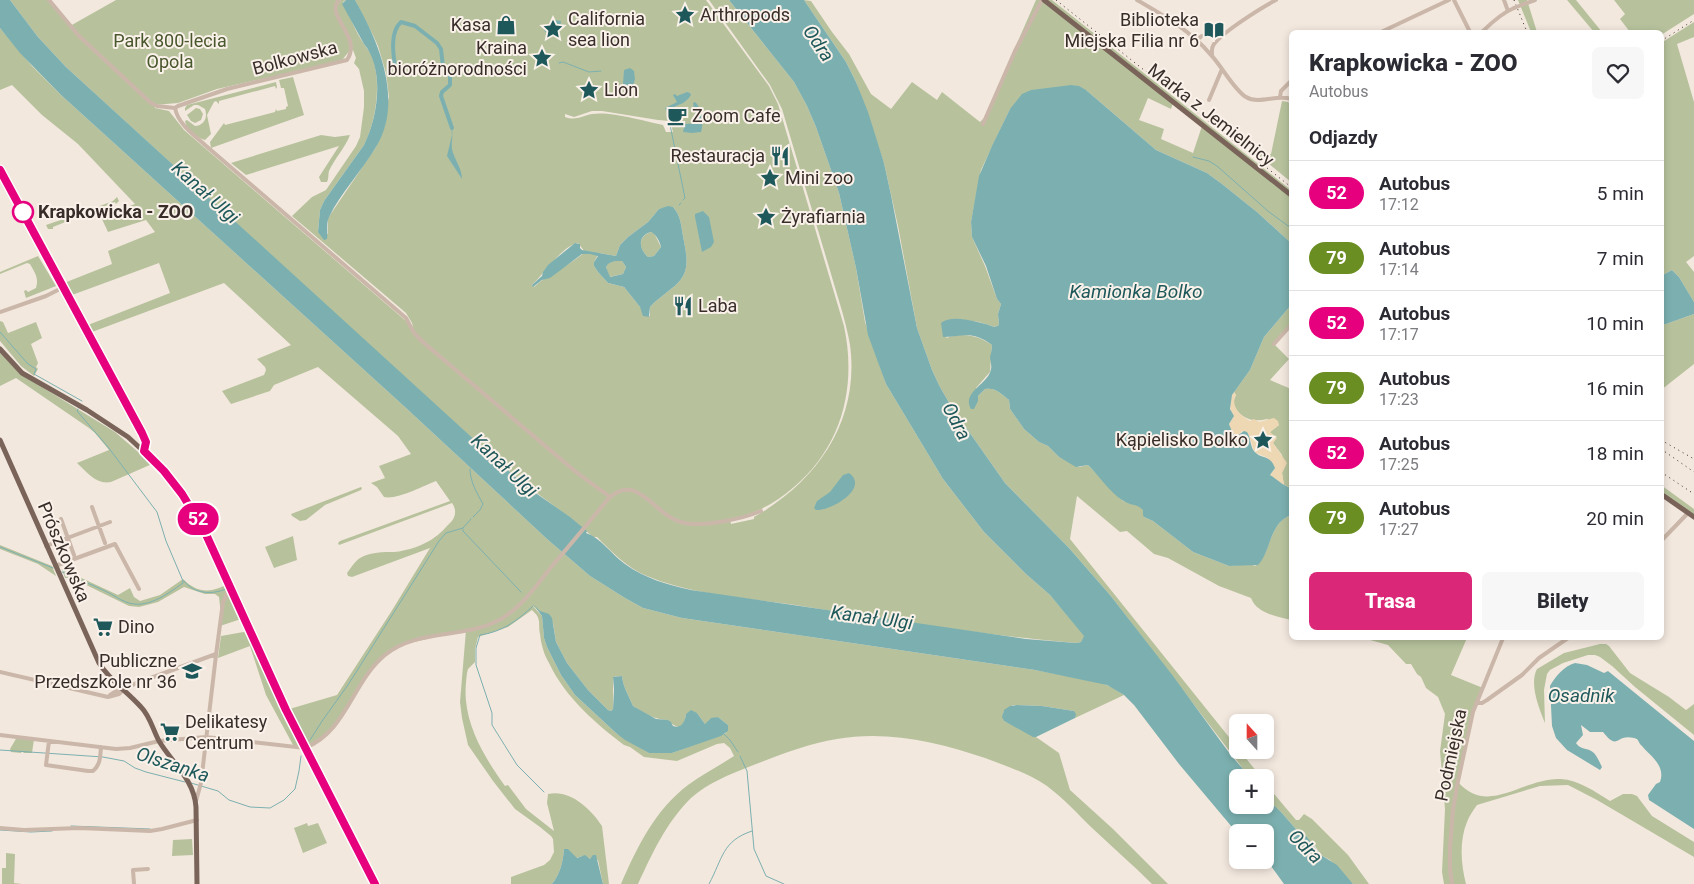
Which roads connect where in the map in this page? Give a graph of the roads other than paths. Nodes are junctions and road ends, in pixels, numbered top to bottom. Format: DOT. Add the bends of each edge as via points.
graph roads {
  1 [pos="49,0"];
  2 [pos="339,0"];
  3 [pos="1043,0"];
  4 [pos="1137,0"];
  5 [pos="1276,0"];
  6 [pos="1449,0"];
  7 [pos="1454,0"];
  8 [pos="1504,0"];
  9 [pos="1535,0"];
  10 [pos="1145,2"];
  11 [pos="1526,2"];
  12 [pos="1508,11"];
  13 [pos="1385,30"];
  14 [pos="1469,30"];
  15 [pos="1484,30"];
  16 [pos="1226,33"];
  17 [pos="1196,40"];
  18 [pos="1212,55"];
  19 [pos="1222,69"];
  20 [pos="1289,83"];
  21 [pos="1280,97"];
  22 [pos="1289,99"];
  23 [pos="1209,100"];
  24 [pos="175,108"];
  25 [pos="983,124"];
  26 [pos="0,170"];
  27 [pos="1289,194"];
  28 [pos="64,287"];
  29 [pos="2,311"];
  30 [pos="1289,326"];
  31 [pos="0,344"];
  32 [pos="1274,344"];
  33 [pos="0,349"];
  34 [pos="38,381"];
  35 [pos="0,440"];
  36 [pos="144,451"];
  37 [pos="1664,496"];
  38 [pos="609,498"];
  39 [pos="92,507"];
  40 [pos="760,511"];
  41 [pos="1688,513"];
  42 [pos="1694,518"];
  43 [pos="61,519"];
  44 [pos="110,522"];
  45 [pos="99,526"];
  46 [pos="68,538"];
  47 [pos="1664,538"];
  48 [pos="105,543"];
  49 [pos="46,546"];
  50 [pos="74,555"];
  51 [pos="55,566"];
  52 [pos="140,589"];
  53 [pos="232,591"];
  54 [pos="1502,640"];
  55 [pos="1565,640"];
  56 [pos="216,654"];
  57 [pos="0,672"];
  58 [pos="123,690"];
  59 [pos="1476,703"];
  60 [pos="0,735"];
  61 [pos="206,737"];
  62 [pos="49,741"];
  63 [pos="159,741"];
  64 [pos="101,746"];
  65 [pos="305,748"];
  66 [pos="196,801"];
  67 [pos="197,820"];
  68 [pos="0,828"];
  69 [pos="148,868"];
  70 [pos="134,884"];
  71 [pos="198,884"];
  72 [pos="375,884"];
  73 [pos="1452,884"];
  1 -- 24 [label="street" via="79,36 151,103"];
  2 -- 24 [label="street, Bolkowska" via="335,11 352,46 345,61 227,89"];
  3 -- 25 [label="street" via="1015,51"];
  3 -- 27 [label="main road, Marka z Jemielnicy"];
  4 -- 10 [label="street"];
  5 -- 16 [label="street"];
  6 -- 13 [label="street"];
  7 -- 14 [label="street"];
  8 -- 12 [label="street"];
  9 -- 11 [label="street"];
  10 -- 17 [label="street"];
  11 -- 12 [label="street, bridge"];
  12 -- 15 [label="street"];
  16 -- 17 [label="street" via="1202,36"];
  16 -- 18 [label="street" via="1214,44"];
  17 -- 18 [label="street"];
  18 -- 19 [label="street"];
  19 -- 21 [label="street" via="1247,97 1258,100"];
  19 -- 23 [label="street"];
  20 -- 21 [label="street"];
  21 -- 22 [label="street"];
  24 -- 38 [label="street" via="185,126 205,145 406,318 424,343"];
  26 -- 28 [label="street"];
  28 -- 29 [label="street"];
  28 -- 36 [label="street" via="145,439"];
  30 -- 32 [label="street"];
  31 -- 34 [label="main road" via="23,370"];
  33 -- 34 [label="main road" via="22,373"];
  34 -- 36 [label="main road" via="118,430"];
  35 -- 49 [label="main road, Prószkowska"];
  36 -- 53 [label="main road" via="189,504"];
  37 -- 41 [label="main road"];
  38 -- 40 [label="street" via="623,490 636,490 669,517 691,524 727,520"];
  38 -- 65 [label="street" via="517,608 491,624 412,641 391,650 373,666 329,733"];
  39 -- 45 [label="street"];
  41 -- 42 [label="main road"];
  41 -- 47 [label="street"];
  43 -- 46 [label="street"];
  44 -- 45 [label="street"];
  45 -- 46 [label="street"];
  45 -- 48 [label="street"];
  46 -- 49 [label="street"];
  46 -- 50 [label="street"];
  49 -- 51 [label="main road, Prószkowska"];
  51 -- 52 [label="street" via="115,544"];
  51 -- 58 [label="main road, Prószkowska" via="99,663"];
  53 -- 56 [label="street" via="224,597"];
  53 -- 65 [label="main road"];
  54 -- 59 [label="street, Podmiejska"];
  55 -- 59 [label="street" via="1487,700"];
  56 -- 58 [label="street"];
  56 -- 61 [label="street"];
  57 -- 58 [label="street" via="108,696"];
  58 -- 63 [label="main road, Prószkowska" via="144,710"];
  59 -- 73 [label="street, Podmiejska" via="1454,801"];
  60 -- 62 [label="street"];
  61 -- 63 [label="street"];
  61 -- 65 [label="street"];
  61 -- 66 [label="street" via="201,786"];
  62 -- 64 [label="street"];
  62 -- 64 [label="street" via="46,765 90,771 97,767"];
  63 -- 64 [label="street" via="123,749"];
  63 -- 66 [label="main road, Prószkowska" via="189,784"];
  65 -- 72 [label="main road"];
  66 -- 67 [label="main road, Prószkowska"];
  67 -- 68 [label="street" via="150,831"];
  67 -- 71 [label="main road, Prószkowska"];
  69 -- 70 [label="street" via="133,870"];
}
